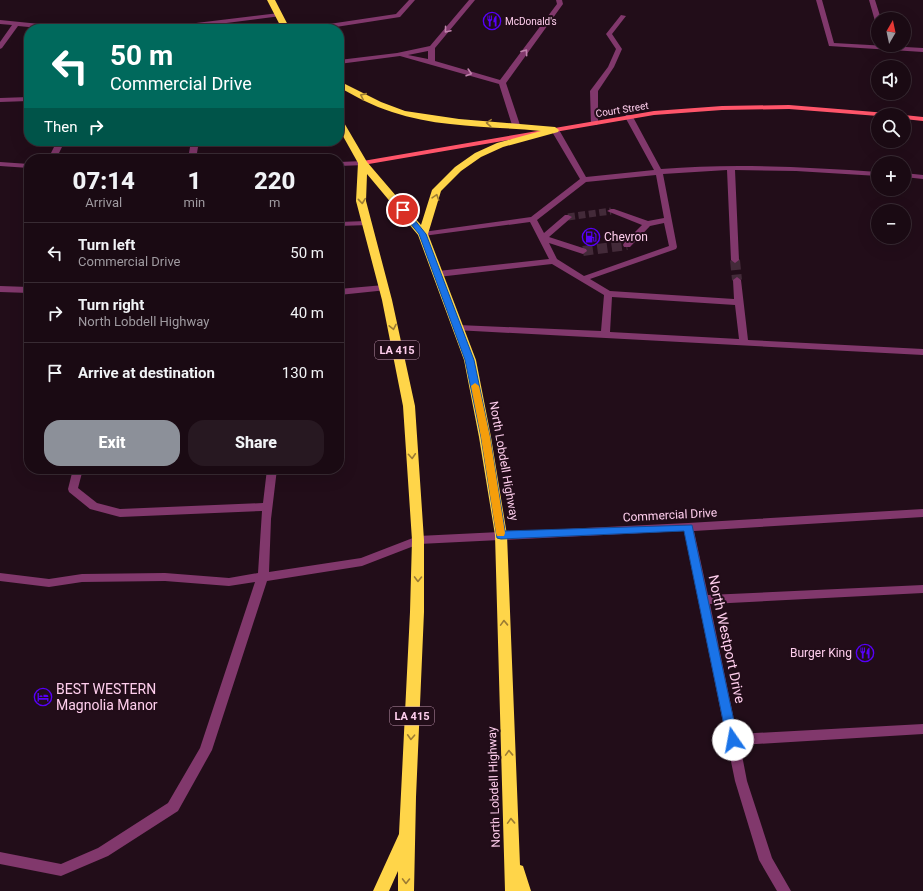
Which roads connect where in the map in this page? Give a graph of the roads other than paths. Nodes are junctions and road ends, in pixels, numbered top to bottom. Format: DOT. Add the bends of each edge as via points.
graph roads {
  1 [pos="271,0"];
  2 [pos="412,0"];
  3 [pos="472,0"];
  4 [pos="559,0"];
  5 [pos="819,0"];
  6 [pos="872,0"];
  7 [pos="875,12"];
  8 [pos="279,15"];
  9 [pos="623,16"];
  10 [pos="0,22"];
  11 [pos="17,23"];
  12 [pos="26,24"];
  13 [pos="212,24"];
  14 [pos="284,24"];
  15 [pos="344,25"];
  16 [pos="871,46"];
  17 [pos="0,47"];
  18 [pos="432,48"];
  19 [pos="911,49"];
  20 [pos="923,50"];
  21 [pos="397,55"];
  22 [pos="344,61"];
  23 [pos="431,62"];
  24 [pos="502,83"];
  25 [pos="344,87"];
  26 [pos="24,99"];
  27 [pos="0,100"];
  28 [pos="871,114"];
  29 [pos="629,117"];
  30 [pos="911,118"];
  31 [pos="923,119"];
  32 [pos="594,123"];
  33 [pos="516,125"];
  34 [pos="344,129"];
  35 [pos="555,130"];
  36 [pos="363,162"];
  37 [pos="0,164"];
  38 [pos="344,164"];
  39 [pos="24,166"];
  40 [pos="731,168"];
  41 [pos="659,172"];
  42 [pos="871,174"];
  43 [pos="911,176"];
  44 [pos="923,177"];
  45 [pos="584,180"];
  46 [pos="611,211"];
  47 [pos="568,217"];
  48 [pos="533,219"];
  49 [pos="668,220"];
  50 [pos="366,223"];
  51 [pos="344,224"];
  52 [pos="647,224"];
  53 [pos="423,234"];
  54 [pos="543,238"];
  55 [pos="628,245"];
  56 [pos="583,250"];
  57 [pos="735,260"];
  58 [pos="554,261"];
  59 [pos="438,274"];
  60 [pos="583,279"];
  61 [pos="737,280"];
  62 [pos="384,288"];
  63 [pos="0,289"];
  64 [pos="24,290"];
  65 [pos="344,292"];
  66 [pos="608,294"];
  67 [pos="739,302"];
  68 [pos="458,328"];
  69 [pos="606,334"];
  70 [pos="744,343"];
  71 [pos="923,352"];
  72 [pos="77,474"];
  73 [pos="271,474"];
  74 [pos="268,507"];
  75 [pos="923,513"];
  76 [pos="688,527"];
  77 [pos="501,535"];
  78 [pos="418,540"];
  79 [pos="263,576"];
  80 [pos="0,577"];
  81 [pos="923,588"];
  82 [pos="703,600"];
  83 [pos="923,729"];
  84 [pos="733,740"];
  85 [pos="407,835"];
  86 [pos="512,850"];
  87 [pos="0,858"];
  88 [pos="381,891"];
  89 [pos="406,891"];
  90 [pos="513,891"];
  91 [pos="522,891"];
  92 [pos="784,891"];
  1 -- 8 [label="highway"];
  2 -- 15 [label="street" via="398,16"];
  3 -- 18 [label="street, one-way"];
  24 -- 4 [label="street, one-way" via="560,4"];
  5 -- 16 [label="street" via="831,46"];
  6 -- 7 [label="street"];
  8 -- 13 [label="street"];
  8 -- 14 [label="highway"];
  9 -- 32 [label="street" via="609,34 619,49 611,67 594,91"];
  10 -- 11 [label="street"];
  11 -- 12 [label="street"];
  11 -- 17 [label="street"];
  18 -- 21 [label="street"];
  18 -- 23 [label="street"];
  19 -- 20 [label="street"];
  21 -- 22 [label="street"];
  21 -- 23 [label="street"];
  23 -- 24 [label="street, one-way"];
  24 -- 33 [label="street"];
  33 -- 25 [label="highway, one-way" via="440,120 402,112"];
  26 -- 27 [label="street"];
  28 -- 29 [label="main road, Court Street" via="789,107 722,108"];
  29 -- 32 [label="main road, Court Street"];
  29 -- 41 [label="street"];
  30 -- 31 [label="main road"];
  32 -- 35 [label="main road, Court Street"];
  33 -- 35 [label="highway"];
  34 -- 36 [label="highway, North Lobdell Highway"];
  35 -- 36 [label="main road, Court Street"];
  35 -- 45 [label="street"];
  53 -- 35 [label="highway, one-way" via="438,190 458,169 478,155 500,145"];
  36 -- 38 [label="street"];
  36 -- 50 [label="highway, LA 415, one-way" via="361,201"];
  36 -- 53 [label="highway, North Lobdell Highway"];
  37 -- 39 [label="street"];
  40 -- 41 [label="street"];
  40 -- 42 [label="street"];
  40 -- 57 [label="street"];
  41 -- 45 [label="street"];
  41 -- 49 [label="street"];
  43 -- 44 [label="street"];
  45 -- 48 [label="street"];
  46 -- 52 [label="street"];
  47 -- 54 [label="street"];
  48 -- 53 [label="street"];
  48 -- 54 [label="street"];
  49 -- 52 [label="street"];
  49 -- 60 [label="street" via="673,247"];
  50 -- 51 [label="street"];
  50 -- 62 [label="highway, LA 415"];
  52 -- 55 [label="street"];
  53 -- 59 [label="highway, North Lobdell Highway"];
  54 -- 56 [label="street"];
  54 -- 58 [label="street"];
  58 -- 59 [label="street"];
  58 -- 60 [label="street"];
  59 -- 68 [label="highway, North Lobdell Highway"];
  60 -- 66 [label="street"];
  61 -- 67 [label="street"];
  62 -- 65 [label="street"];
  62 -- 78 [label="highway, LA 415, one-way" via="409,406"];
  63 -- 64 [label="street"];
  66 -- 67 [label="street"];
  66 -- 69 [label="street"];
  67 -- 70 [label="street"];
  68 -- 69 [label="street"];
  68 -- 77 [label="highway, North Lobdell Highway" via="471,367"];
  69 -- 70 [label="street"];
  70 -- 71 [label="street"];
  72 -- 74 [label="street" via="73,489 94,506 120,514"];
  73 -- 74 [label="street"];
  74 -- 79 [label="street"];
  75 -- 76 [label="street, Commercial Drive"];
  76 -- 77 [label="street, Commercial Drive"];
  76 -- 82 [label="street, North Westport Drive"];
  77 -- 78 [label="street, Commercial Drive"];
  86 -- 77 [label="highway, North Lobdell Highway, one-way"];
  78 -- 79 [label="street, Commercial Drive" via="362,562"];
  78 -- 85 [label="highway, LA 415, one-way"];
  79 -- 80 [label="street, Commercial Drive" via="229,582 165,577 82,578 49,583"];
  79 -- 87 [label="street" via="206,750 173,807 103,852 60,870"];
  81 -- 82 [label="street"];
  82 -- 84 [label="street, North Westport Drive"];
  83 -- 84 [label="street"];
  84 -- 92 [label="street, North Westport Drive" via="741,781 766,860"];
  85 -- 88 [label="highway"];
  85 -- 89 [label="highway, LA 415, one-way"];
  86 -- 90 [label="highway, North Lobdell Highway"];
  86 -- 91 [label="highway"];
}
